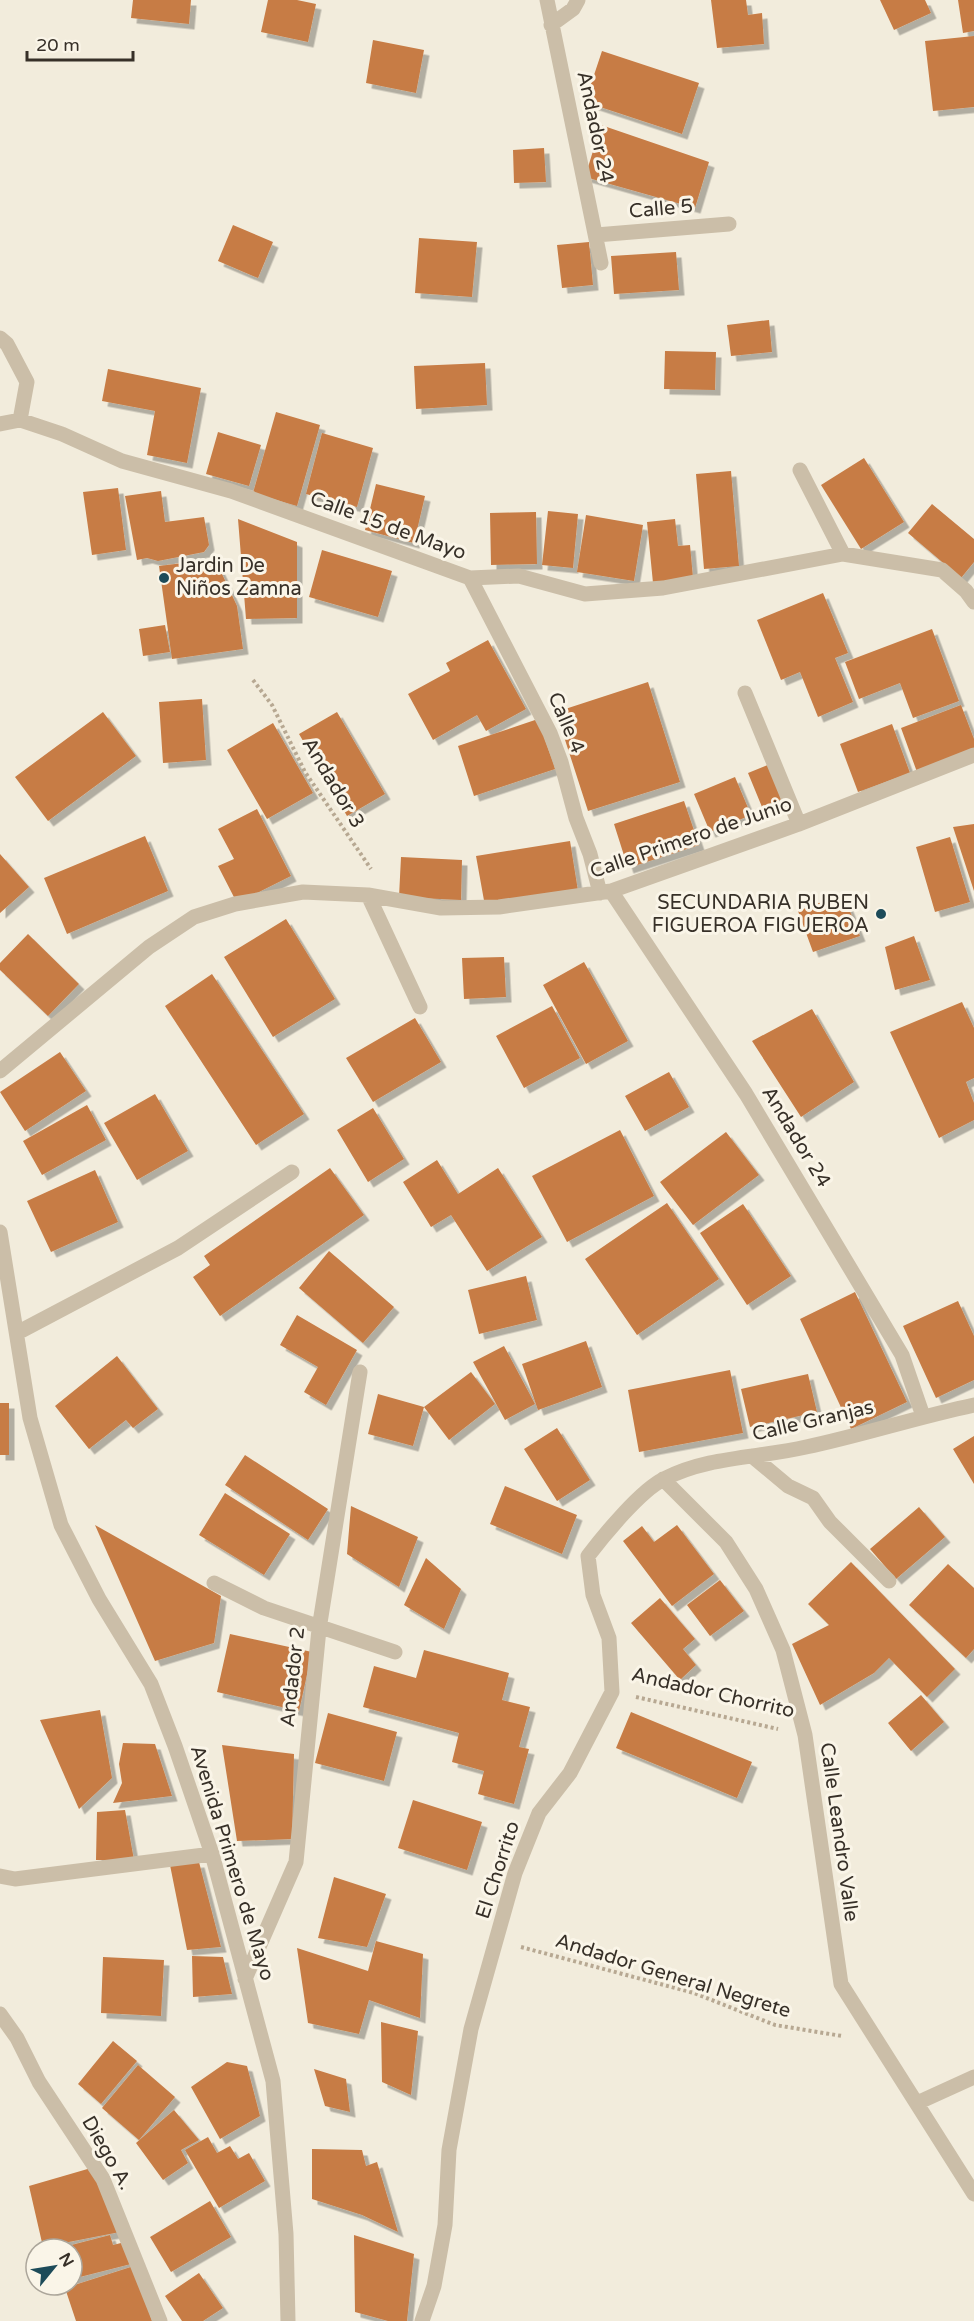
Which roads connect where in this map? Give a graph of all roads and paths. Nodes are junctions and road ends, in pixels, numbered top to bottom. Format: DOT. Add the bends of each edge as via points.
graph roads {
  1 [pos="548,0"];
  2 [pos="578,0"];
  3 [pos="552,25"];
  4 [pos="729,224"];
  5 [pos="596,235"];
  6 [pos="602,263"];
  7 [pos="0,338"];
  8 [pos="20,420"];
  9 [pos="0,424"];
  10 [pos="800,470"];
  11 [pos="843,554"];
  12 [pos="470,578"];
  13 [pos="974,602"];
  14 [pos="253,680"];
  15 [pos="746,693"];
  16 [pos="974,755"];
  17 [pos="799,824"];
  18 [pos="605,892"];
  19 [pos="368,895"];
  20 [pos="392,899"];
  21 [pos="420,1007"];
  22 [pos="0,1071"];
  23 [pos="292,1172"];
  24 [pos="0,1232"];
  25 [pos="17,1333"];
  26 [pos="360,1372"];
  27 [pos="974,1405"];
  28 [pos="923,1416"];
  29 [pos="752,1456"];
  30 [pos="663,1479"];
  31 [pos="889,1581"];
  32 [pos="214,1583"];
  33 [pos="319,1629"];
  34 [pos="395,1652"];
  35 [pos="612,1692"];
  36 [pos="805,1735"];
  37 [pos="212,1854"];
  38 [pos="0,1876"];
  39 [pos="497,1940"];
  40 [pos="246,1979"];
  41 [pos="0,2014"];
  42 [pos="878,2041"];
  43 [pos="974,2077"];
  44 [pos="917,2103"];
  45 [pos="974,2194"];
  46 [pos="160,2321"];
  47 [pos="288,2321"];
  48 [pos="422,2321"];
  1 -- 3 [label="street, Andador 24"];
  2 -- 3 [label="street" via="573,9"];
  3 -- 5 [label="street, Andador 24"];
  4 -- 5 [label="street, Calle 5"];
  5 -- 6 [label="street, Andador 24"];
  7 -- 8 [label="street" via="27,382"];
  8 -- 9 [label="street, Calle 15 de Mayo"];
  8 -- 12 [label="street, Calle 15 de Mayo" via="123,461 231,491"];
  10 -- 11 [label="street"];
  11 -- 12 [label="street, Calle 15 de Mayo" via="663,588 585,594 519,576"];
  11 -- 13 [label="street, Calle 15 de Mayo" via="942,570"];
  12 -- 18 [label="street, Calle 4" via="550,733 576,818"];
  14 -- 20 [label="path, Andador 3" via="272,705 312,783"];
  15 -- 17 [label="street"];
  16 -- 17 [label="street, Calle Primero de Junio"];
  17 -- 18 [label="street, Calle Primero de Junio"];
  18 -- 20 [label="street, Calle Primero de Junio" via="499,907 441,908"];
  18 -- 28 [label="street, Andador 24" via="746,1094 902,1355"];
  19 -- 20 [label="street, Calle Primero de Junio"];
  19 -- 21 [label="street"];
  19 -- 22 [label="street, Calle Primero de Junio" via="303,892 234,904 194,917 149,947"];
  23 -- 25 [label="street" via="178,1248"];
  24 -- 25 [label="street, Avenida Primero de Mayo"];
  25 -- 37 [label="street, Avenida Primero de Mayo" via="30,1418 60,1525 150,1684"];
  26 -- 33 [label="street, Andador 2"];
  27 -- 28 [label="street, Calle Granjas"];
  28 -- 29 [label="street, Calle Granjas" via="806,1447"];
  29 -- 30 [label="street, Calle Granjas" via="705,1464"];
  29 -- 31 [label="street" via="788,1486 813,1498 830,1522"];
  30 -- 35 [label="street" via="611,1526 588,1556 593,1595 609,1638"];
  30 -- 36 [label="street, Calle Leandro Valle" via="726,1542 756,1589 783,1650"];
  32 -- 33 [label="street"];
  33 -- 34 [label="street"];
  33 -- 40 [label="street, Andador 2" via="296,1862"];
  35 -- 36 [label="path, Andador Chorrito"];
  35 -- 39 [label="street, El Chorrito" via="570,1773 539,1813 515,1874"];
  36 -- 42 [label="street, Calle Leandro Valle" via="841,1983"];
  37 -- 38 [label="street" via="15,1879"];
  37 -- 40 [label="street, Avenida Primero de Mayo"];
  39 -- 42 [label="path, Andador General Negrete" via="694,1993 775,2025"];
  39 -- 48 [label="street, El Chorrito" via="471,2029 449,2151 445,2224 434,2286"];
  40 -- 47 [label="street, Avenida Primero de Mayo" via="273,2080 286,2234"];
  41 -- 46 [label="street, Diego A." via="103,2179"];
  42 -- 44 [label="street, Calle Leandro Valle"];
  43 -- 44 [label="street"];
  44 -- 45 [label="street, Calle Leandro Valle"];
}
